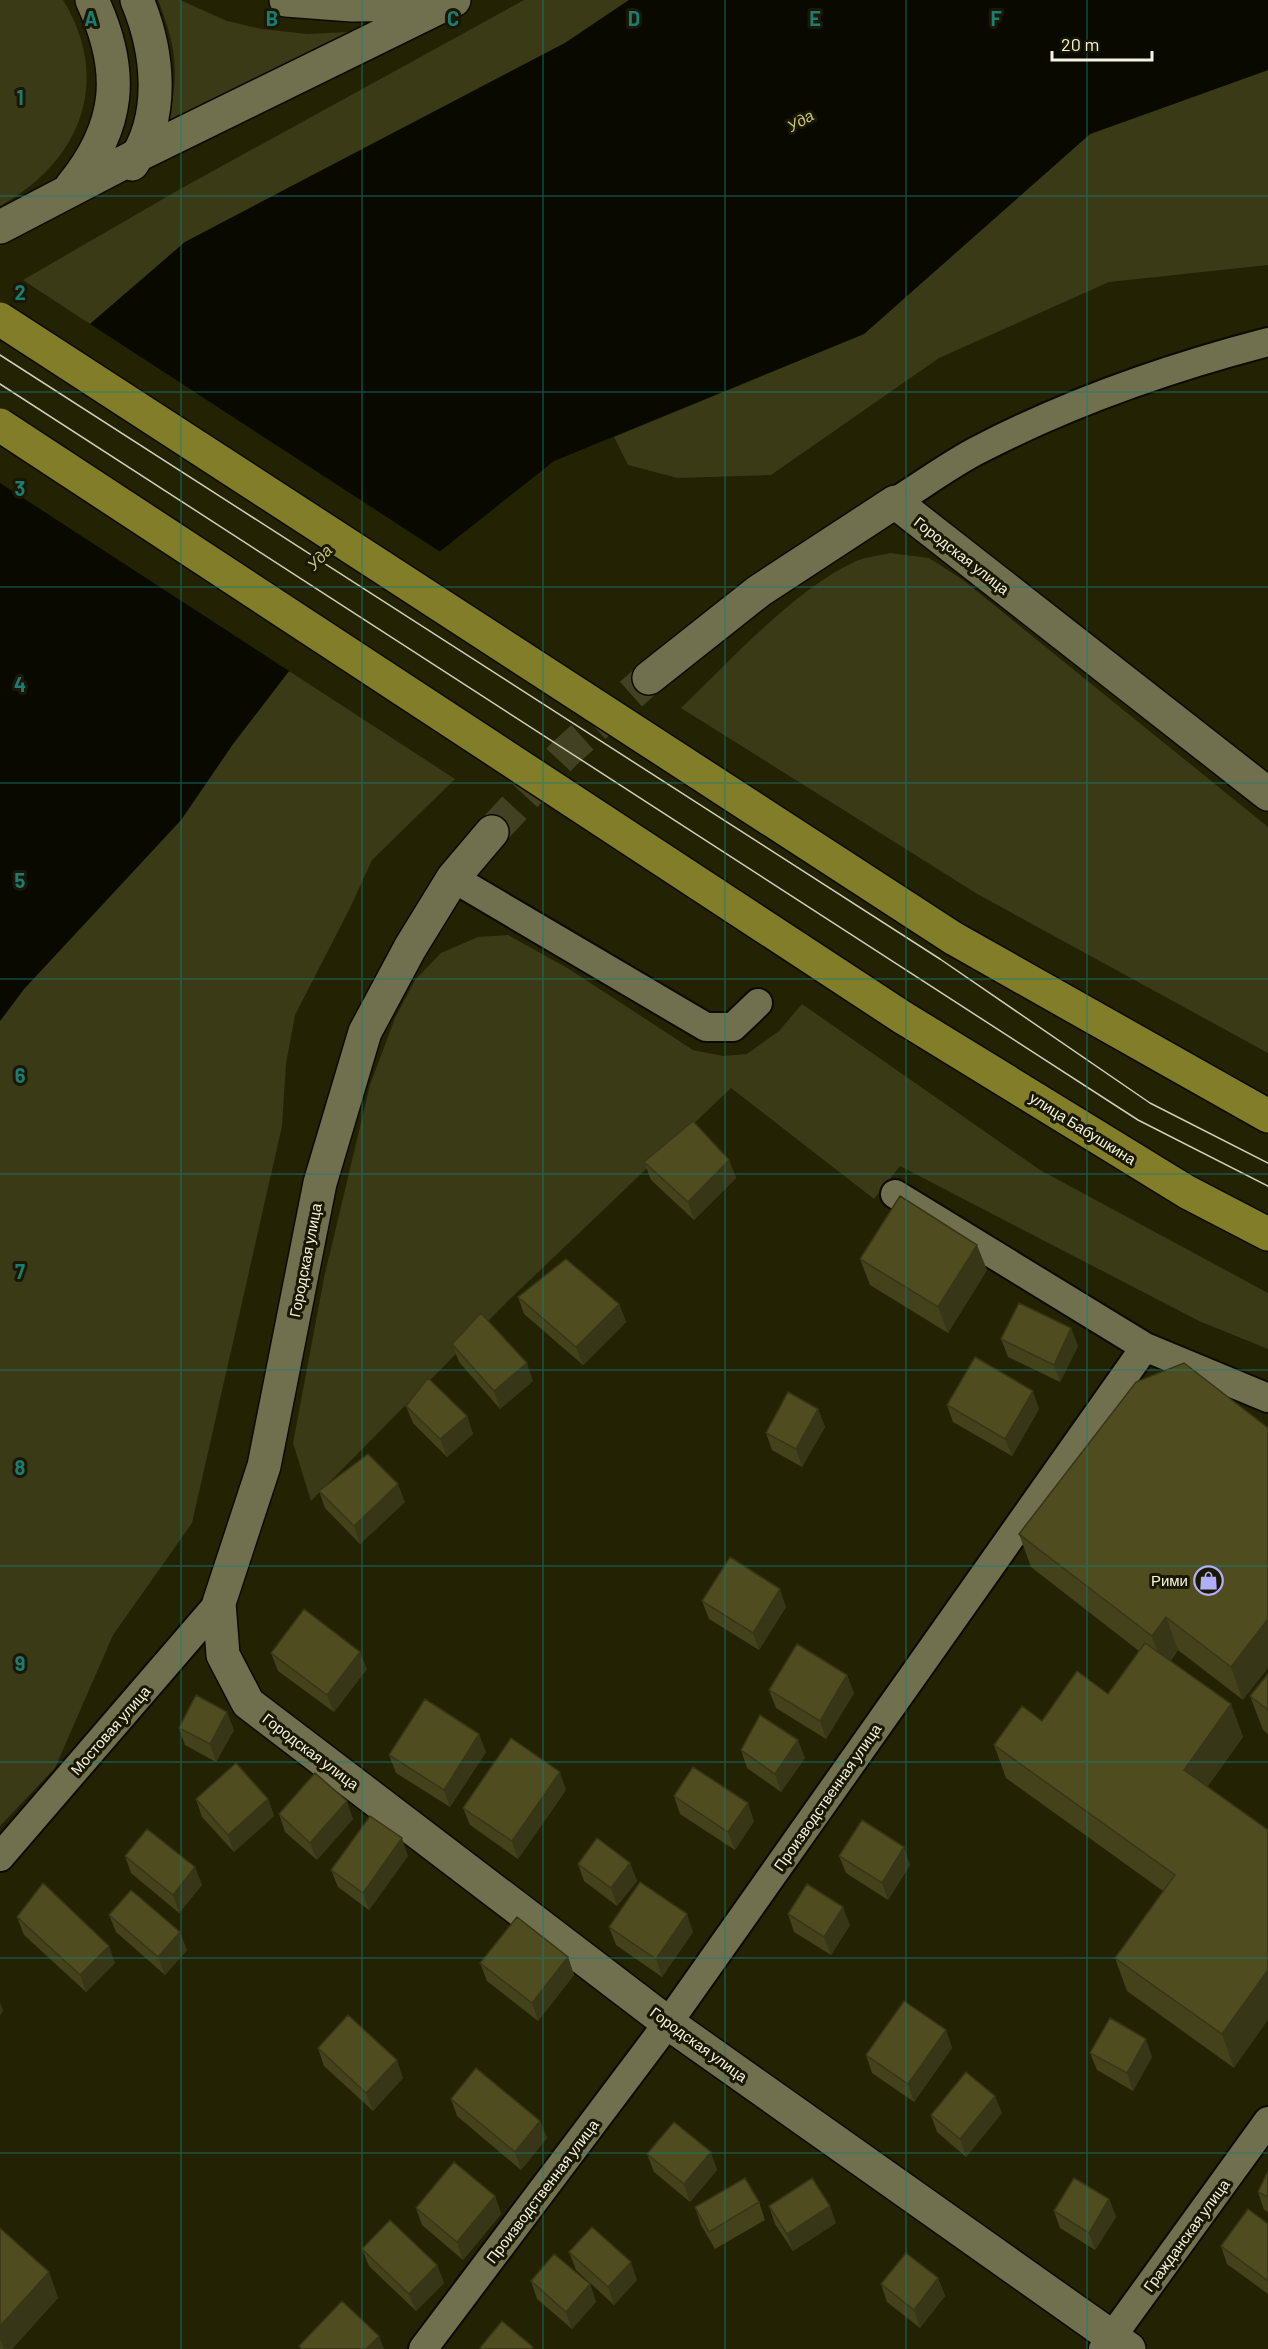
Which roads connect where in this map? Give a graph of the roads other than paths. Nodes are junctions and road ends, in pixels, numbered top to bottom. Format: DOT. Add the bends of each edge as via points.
graph roads {
  1 [pos="92,0"];
  2 [pos="137,0"];
  3 [pos="286,0"];
  4 [pos="450,2"];
  5 [pos="138,155"];
  6 [pos="119,183"];
  7 [pos="66,192"];
  8 [pos="0,227"];
  9 [pos="0,247"];
  10 [pos="0,319"];
  11 [pos="1268,342"];
  12 [pos="0,425"];
  13 [pos="895,502"];
  14 [pos="649,678"];
  15 [pos="1268,794"];
  16 [pos="492,832"];
  17 [pos="453,878"];
  18 [pos="758,1003"];
  19 [pos="1268,1116"];
  20 [pos="895,1194"];
  21 [pos="1268,1233"];
  22 [pos="1145,1347"];
  23 [pos="1268,1398"];
  24 [pos="219,1603"];
  25 [pos="0,1857"];
  26 [pos="668,2023"];
  27 [pos="1268,2121"];
  28 [pos="1115,2345"];
  29 [pos="423,2349"];
  1 -- 7 [label="street" via="105,31 114,92 110,118 98,148"];
  2 -- 5 [label="street" via="153,53 155,86 151,120"];
  3 -- 4 [label="street" via="352,5"];
  4 -- 5 [label="street"];
  4 -- 6 [label="street"];
  5 -- 6 [label="street"];
  5 -- 7 [label="street"];
  6 -- 9 [label="street"];
  7 -- 8 [label="street"];
  10 -- 19 [label="main road, bridge" via="953,938"];
  11 -- 13 [label="street" via="1208,358 1062,410 975,451"];
  12 -- 21 [label="main road, улица Бабушкина, bridge" via="902,1017 1187,1192"];
  13 -- 14 [label="street" via="759,591"];
  13 -- 15 [label="street, Городская улица"];
  16 -- 17 [label="street, Городская улица"];
  17 -- 18 [label="street" via="706,1027 733,1027"];
  17 -- 24 [label="street, Городская улица" via="365,1032 320,1183 264,1466"];
  20 -- 22 [label="street"];
  22 -- 23 [label="street"];
  22 -- 26 [label="street, Производственная улица"];
  24 -- 25 [label="street, Мостовая улица"];
  24 -- 26 [label="street, Городская улица" via="223,1655 248,1702"];
  26 -- 28 [label="street, Городская улица"];
  26 -- 29 [label="street, Производственная улица"];
  27 -- 28 [label="street, Гражданская улица"];
}
